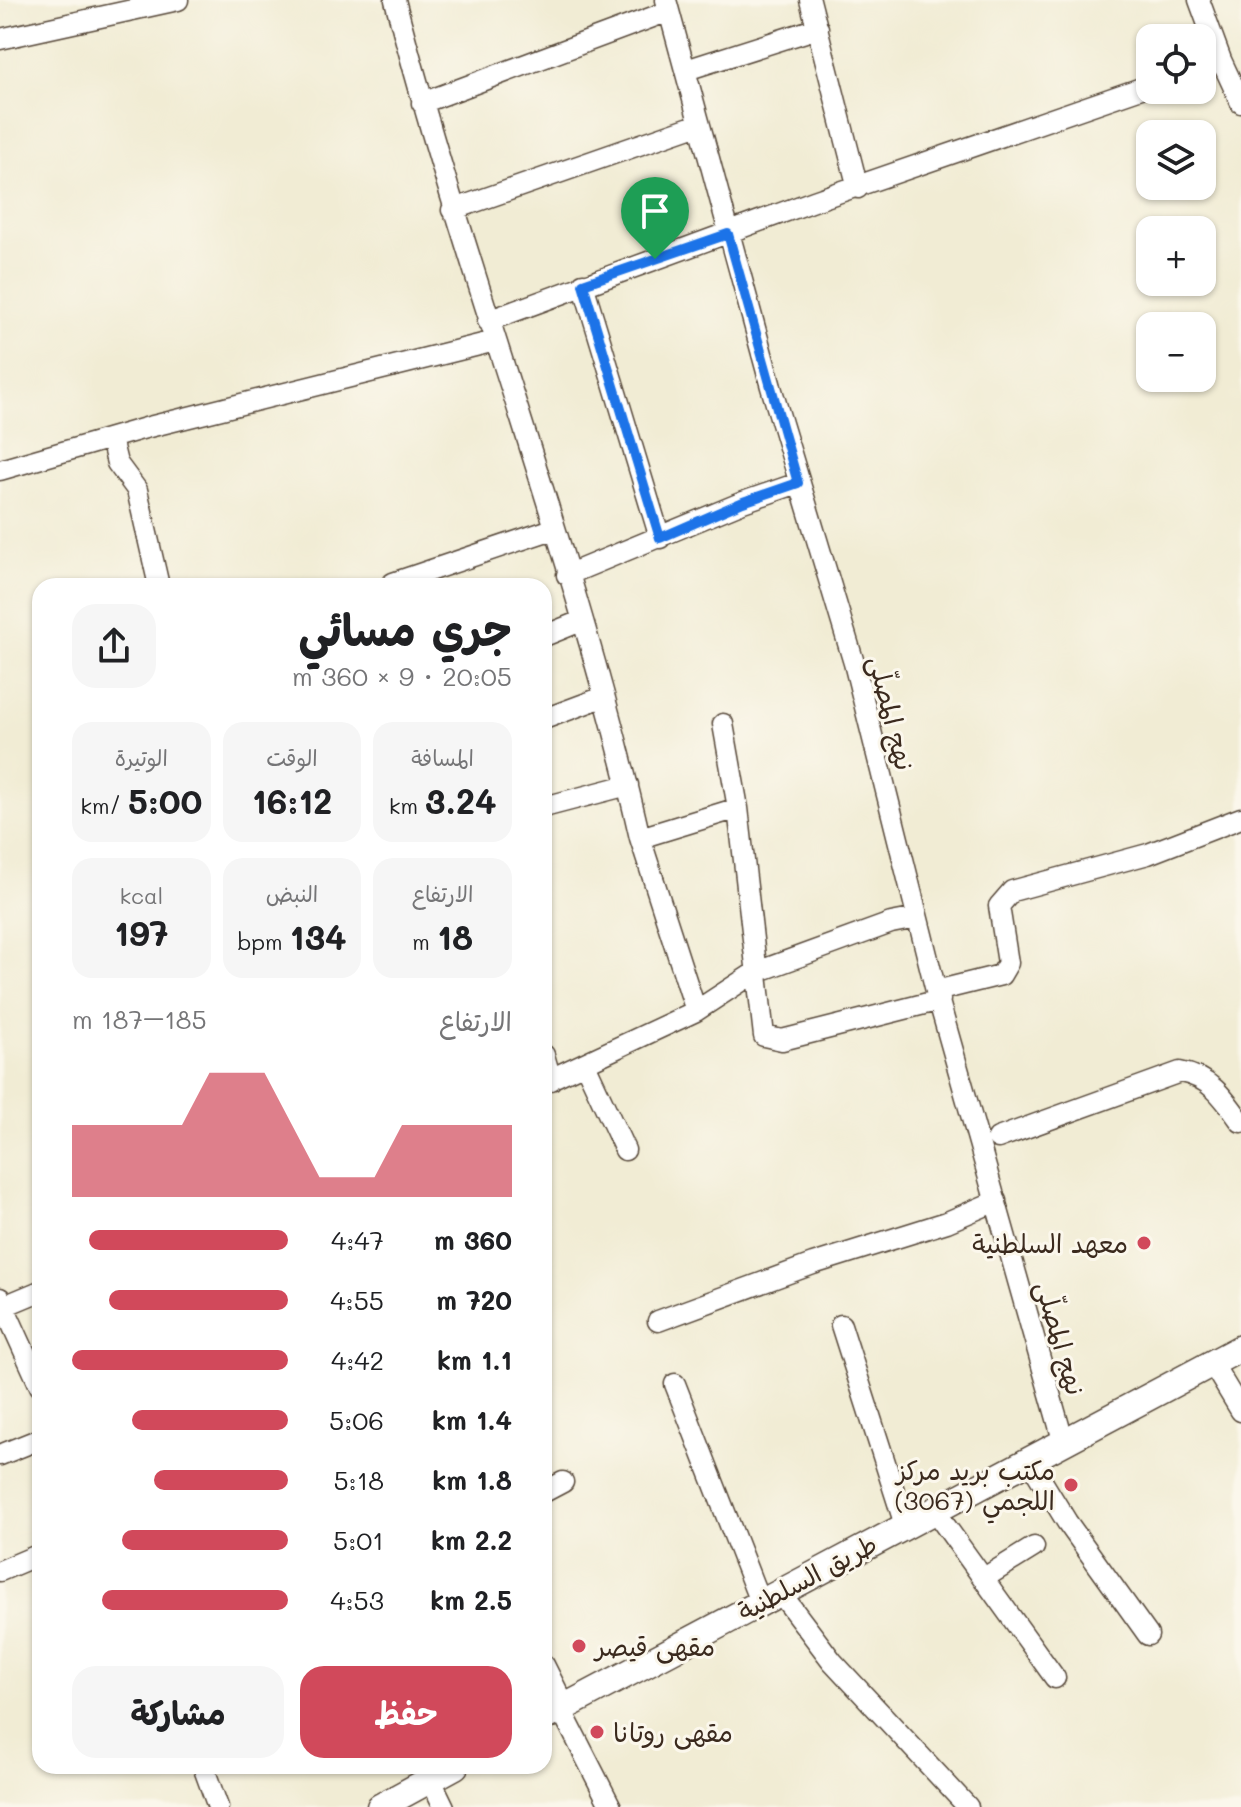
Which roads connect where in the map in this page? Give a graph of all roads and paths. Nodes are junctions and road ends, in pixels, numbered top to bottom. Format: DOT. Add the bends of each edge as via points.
graph roads {
  1 [pos="178,0"];
  2 [pos="395,0"];
  3 [pos="810,0"];
  4 [pos="1199,0"];
  5 [pos="667,6"];
  6 [pos="1204,24"];
  7 [pos="818,28"];
  8 [pos="0,39"];
  9 [pos="686,70"];
  10 [pos="1216,70"];
  11 [pos="1136,90"];
  12 [pos="422,103"];
  13 [pos="1241,103"];
  14 [pos="699,124"];
  15 [pos="858,188"];
  16 [pos="452,210"];
  17 [pos="728,234"];
  18 [pos="583,284"];
  19 [pos="488,321"];
  20 [pos="495,341"];
  21 [pos="111,439"];
  22 [pos="0,470"];
  23 [pos="798,483"];
  24 [pos="553,529"];
  25 [pos="660,538"];
  26 [pos="567,575"];
  27 [pos="157,578"];
  28 [pos="408,578"];
  29 [pos="581,621"];
  30 [pos="552,633"];
  31 [pos="603,697"];
  32 [pos="552,716"];
  33 [pos="723,724"];
  34 [pos="628,785"];
  35 [pos="552,805"];
  36 [pos="738,808"];
  37 [pos="1241,818"];
  38 [pos="640,838"];
  39 [pos="917,918"];
  40 [pos="754,973"];
  41 [pos="938,996"];
  42 [pos="696,1011"];
  43 [pos="585,1064"];
  44 [pos="552,1079"];
  45 [pos="1241,1122"];
  46 [pos="998,1138"];
  47 [pos="625,1150"];
  48 [pos="996,1201"];
  49 [pos="32,1293"];
  50 [pos="2,1302"];
  51 [pos="658,1321"];
  52 [pos="841,1325"];
  53 [pos="1241,1348"];
  54 [pos="1212,1363"];
  55 [pos="32,1368"];
  56 [pos="675,1384"];
  57 [pos="1241,1411"];
  58 [pos="1063,1440"];
  59 [pos="32,1442"];
  60 [pos="0,1455"];
  61 [pos="1029,1460"];
  62 [pos="563,1482"];
  63 [pos="552,1488"];
  64 [pos="934,1510"];
  65 [pos="905,1525"];
  66 [pos="1034,1547"];
  67 [pos="32,1557"];
  68 [pos="0,1571"];
  69 [pos="984,1578"];
  70 [pos="769,1596"];
  71 [pos="1148,1635"];
  72 [pos="1055,1678"];
  73 [pos="557,1711"];
  74 [pos="206,1774"];
  75 [pos="441,1774"];
  76 [pos="431,1780"];
  77 [pos="218,1807"];
  78 [pos="380,1807"];
  79 [pos="444,1807"];
  80 [pos="611,1807"];
  81 [pos="968,1807"];
  1 -- 8 [label="street"];
  2 -- 12 [label="street"];
  3 -- 7 [label="street"];
  4 -- 6 [label="street"];
  5 -- 9 [label="street, نهج المصلّى"];
  5 -- 12 [label="street"];
  7 -- 9 [label="street"];
  7 -- 15 [label="street"];
  9 -- 14 [label="street, نهج المصلّى"];
  10 -- 13 [label="street"];
  11 -- 15 [label="street"];
  12 -- 16 [label="street"];
  14 -- 16 [label="street"];
  14 -- 17 [label="street, نهج المصلّى"];
  15 -- 17 [label="street"];
  16 -- 19 [label="street"];
  17 -- 18 [label="street"];
  17 -- 23 [label="street, نهج المصلّى"];
  18 -- 19 [label="street"];
  18 -- 25 [label="street"];
  19 -- 20 [label="street"];
  20 -- 21 [label="street"];
  20 -- 24 [label="street"];
  21 -- 22 [label="street"];
  21 -- 27 [label="street" via="117,463 137,490"];
  23 -- 25 [label="street"];
  23 -- 39 [label="street, نهج المصلّى" via="854,663"];
  24 -- 26 [label="street"];
  24 -- 28 [label="street"];
  25 -- 26 [label="street"];
  26 -- 29 [label="street"];
  29 -- 30 [label="street"];
  29 -- 31 [label="street"];
  31 -- 32 [label="street"];
  31 -- 34 [label="street"];
  33 -- 36 [label="street"];
  34 -- 35 [label="street"];
  34 -- 38 [label="street"];
  36 -- 38 [label="street"];
  36 -- 40 [label="street"];
  37 -- 41 [label="street" via="1148,854 1012,891 999,906 1006,970"];
  38 -- 42 [label="street"];
  39 -- 40 [label="street"];
  39 -- 41 [label="street, نهج المصلّى"];
  40 -- 41 [label="street" via="764,1036 782,1040"];
  40 -- 42 [label="street"];
  41 -- 48 [label="street, نهج المصلّى"];
  42 -- 43 [label="street"];
  43 -- 44 [label="street"];
  43 -- 47 [label="street"];
  45 -- 46 [label="street" via="1221,1092 1180,1072"];
  48 -- 51 [label="street"];
  48 -- 58 [label="street, نهج المصلّى"];
  49 -- 50 [label="street"];
  50 -- 55 [label="street"];
  52 -- 65 [label="street"];
  53 -- 54 [label="main road, طريق السلطنية"];
  54 -- 57 [label="street"];
  54 -- 58 [label="main road, طريق السلطنية"];
  56 -- 70 [label="street"];
  58 -- 61 [label="main road, طريق السلطنية"];
  59 -- 60 [label="street"];
  61 -- 64 [label="main road, طريق السلطنية"];
  61 -- 71 [label="street"];
  62 -- 63 [label="street"];
  64 -- 65 [label="main road, طريق السلطنية"];
  64 -- 69 [label="street"];
  65 -- 70 [label="main road, طريق السلطنية"];
  66 -- 69 [label="street"];
  67 -- 68 [label="street"];
  69 -- 72 [label="street"];
  70 -- 73 [label="main road, طريق السلطنية"];
  70 -- 81 [label="street"];
  73 -- 80 [label="street"];
  74 -- 77 [label="street"];
  75 -- 76 [label="main road"];
  76 -- 78 [label="main road"];
  76 -- 79 [label="street"];
}
